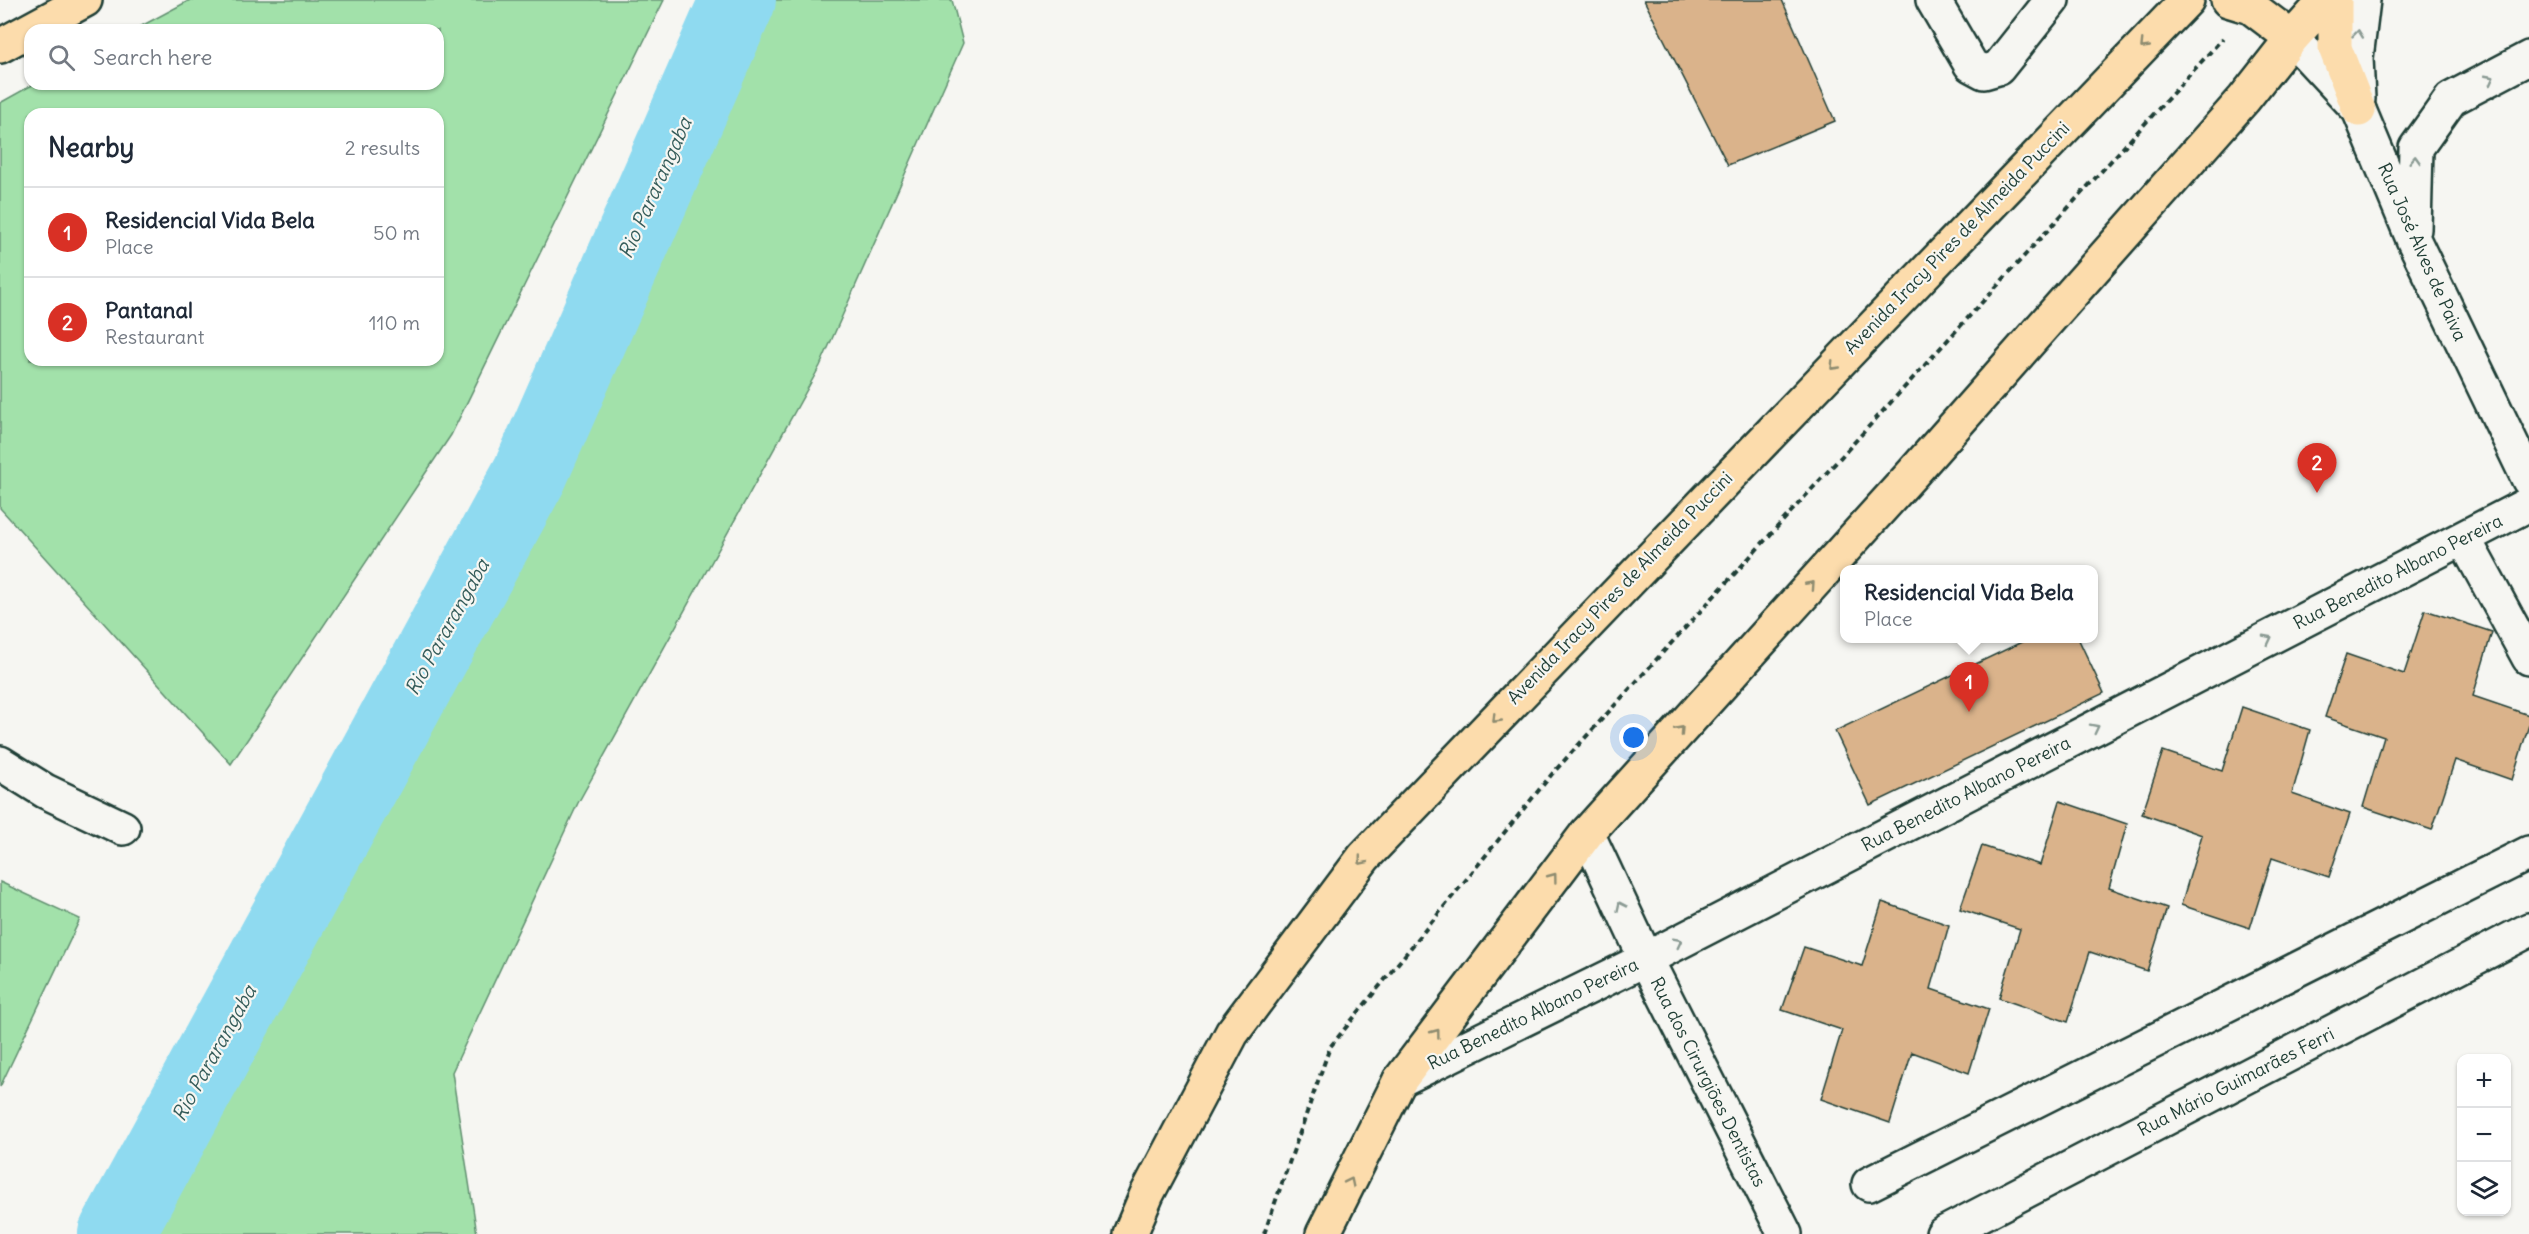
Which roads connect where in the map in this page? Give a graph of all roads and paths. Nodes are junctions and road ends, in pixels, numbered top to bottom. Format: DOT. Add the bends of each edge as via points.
graph roads {
  1 [pos="85,0"];
  2 [pos="1933,0"];
  3 [pos="2052,0"];
  4 [pos="2326,0"];
  5 [pos="2335,0"];
  6 [pos="2363,0"];
  7 [pos="2193,1"];
  8 [pos="2240,3"];
  9 [pos="41,24"];
  10 [pos="24,33"];
  11 [pos="2292,38"];
  12 [pos="0,46"];
  13 [pos="2529,58"];
  14 [pos="2359,110"];
  15 [pos="2413,239"];
  16 [pos="2529,480"];
  17 [pos="2529,504"];
  18 [pos="2464,539"];
  19 [pos="2529,658"];
  20 [pos="0,763"];
  21 [pos="123,828"];
  22 [pos="1587,833"];
  23 [pos="2529,853"];
  24 [pos="2529,930"];
  25 [pos="1646,959"];
  26 [pos="1400,1080"];
  27 [pos="1869,1184"];
  28 [pos="1130,1234"];
  29 [pos="1264,1234"];
  30 [pos="1323,1234"];
  31 [pos="1785,1234"];
  32 [pos="1943,1234"];
  1 -- 9 [label="main road"];
  2 -- 3 [label="street" via="1971,65 1984,72 1998,68"];
  4 -- 11 [label="main road"];
  5 -- 14 [label="main road" via="2335,48"];
  14 -- 6 [label="street, one-way" via="2356,58"];
  7 -- 28 [label="main road, Avenida Iracy Pires de Almeida Puccini, one-way" via="1741,462 1364,857 1232,1033"];
  8 -- 11 [label="main road"];
  8 -- 29 [label="path" via="1552,774 1330,1047"];
  10 -- 12 [label="main road"];
  11 -- 14 [label="street, Rua José Alves de Paiva"];
  22 -- 11 [label="main road, one-way" via="1913,473 2244,99"];
  15 -- 13 [label="street, one-way" via="2416,148 2451,99"];
  14 -- 15 [label="street, Rua José Alves de Paiva"];
  15 -- 16 [label="street, Rua José Alves de Paiva"];
  17 -- 18 [label="street, Rua Benedito Albano Pereira"];
  18 -- 19 [label="street"];
  25 -- 18 [label="street, Rua Benedito Albano Pereira, one-way"];
  20 -- 21 [label="street" via="45,791"];
  25 -- 22 [label="street, Rua dos Cirurgiões Dentistas, one-way"];
  26 -- 22 [label="main road, one-way"];
  23 -- 27 [label="street"];
  24 -- 32 [label="street, Rua Mário Guimarães Ferri"];
  25 -- 26 [label="street, Rua Benedito Albano Pereira"];
  25 -- 31 [label="street, Rua dos Cirurgiões Dentistas"];
  30 -- 26 [label="main road, one-way"];
}
